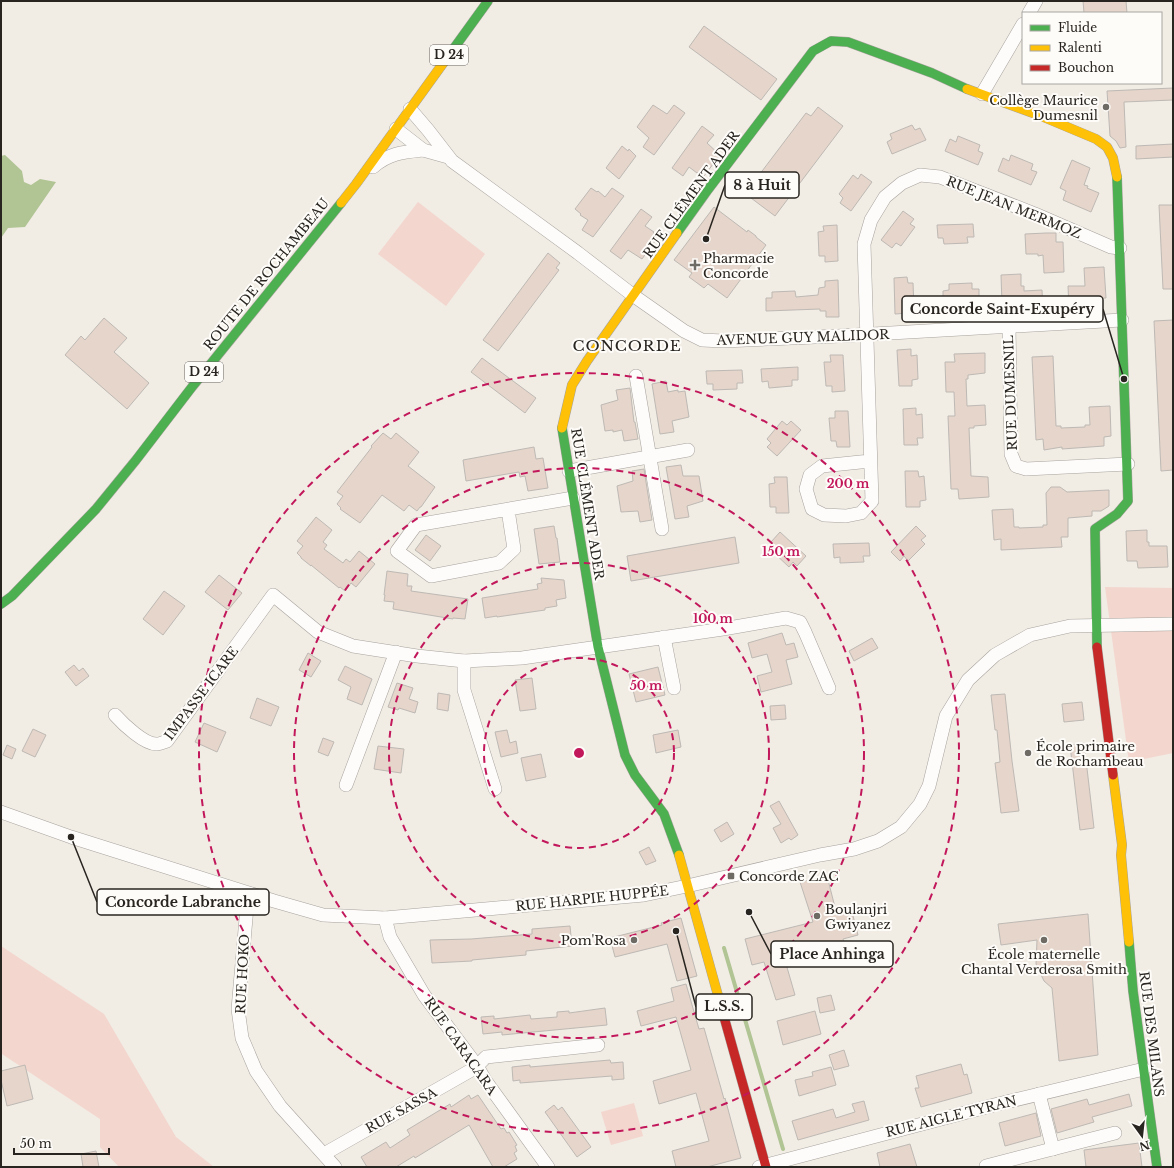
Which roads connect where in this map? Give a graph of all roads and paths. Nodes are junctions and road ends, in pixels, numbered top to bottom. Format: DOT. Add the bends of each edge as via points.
graph roads {
  1 [pos="488,1"];
  2 [pos="1036,1"];
  3 [pos="1030,12"];
  4 [pos="1022,26"];
  5 [pos="982,94"];
  6 [pos="410,109"];
  7 [pos="396,129"];
  8 [pos="423,150"];
  9 [pos="448,157"];
  10 [pos="356,184"];
  11 [pos="1120,248"];
  12 [pos="634,296"];
  13 [pos="1122,320"];
  14 [pos="1008,327"];
  15 [pos="867,333"];
  16 [pos="636,376"];
  17 [pos="688,450"];
  18 [pos="649,457"];
  19 [pos="870,461"];
  20 [pos="1128,464"];
  21 [pos="569,471"];
  22 [pos="573,498"];
  23 [pos="508,510"];
  24 [pos="662,529"];
  25 [pos="1,604"];
  26 [pos="1173,624"];
  27 [pos="1096,626"];
  28 [pos="664,637"];
  29 [pos="598,647"];
  30 [pos="396,652"];
  31 [pos="464,661"];
  32 [pos="674,688"];
  33 [pos="829,688"];
  34 [pos="115,715"];
  35 [pos="346,785"];
  36 [pos="495,789"];
  37 [pos="1,812"];
  38 [pos="687,886"];
  39 [pos="251,894"];
  40 [pos="385,918"];
  41 [pos="598,1045"];
  42 [pos="477,1066"];
  43 [pos="1144,1069"];
  44 [pos="1039,1094"];
  45 [pos="1115,1133"];
  46 [pos="1053,1149"];
  47 [pos="324,1154"];
  48 [pos="764,1166"];
  49 [pos="986,1166"];
  50 [pos="335,1167"];
  51 [pos="548,1167"];
  52 [pos="1157,1167"];
  1 -- 6 [label="street, ROUTE DE ROCHAMBEAU / D 24"];
  2 -- 3 [label="street"];
  4 -- 5 [label="street"];
  5 -- 11 [label="street, RUE CLÉMENT ADER" via="1075,130 1107,147 1113,158 1117,176"];
  5 -- 12 [label="street, RUE CLÉMENT ADER" via="848,42 831,41 813,51 703,197"];
  6 -- 7 [label="street, ROUTE DE ROCHAMBEAU / D 24"];
  6 -- 9 [label="street, AVENUE GUY MALIDOR"];
  7 -- 8 [label="street, AVENUE GUY MALIDOR"];
  7 -- 10 [label="street, ROUTE DE ROCHAMBEAU / D 24"];
  8 -- 9 [label="street, AVENUE GUY MALIDOR"];
  8 -- 10 [label="street, AVENUE GUY MALIDOR" via="396,153 378,163"];
  9 -- 12 [label="street, AVENUE GUY MALIDOR"];
  10 -- 25 [label="street, ROUTE DE ROCHAMBEAU / D 24" via="96,509 12,596"];
  11 -- 13 [label="street, RUE CLÉMENT ADER"];
  11 -- 15 [label="street, RUE JEAN MERMOZ" via="1110,247 940,177 920,175 902,183 886,197 871,220 864,244"];
  12 -- 15 [label="street, AVENUE GUY MALIDOR" via="684,331 702,340"];
  12 -- 21 [label="street, RUE CLÉMENT ADER" via="586,360 572,385 562,426"];
  13 -- 14 [label="street, AVENUE GUY MALIDOR"];
  13 -- 20 [label="street, RUE CLÉMENT ADER"];
  14 -- 15 [label="street, AVENUE GUY MALIDOR"];
  14 -- 20 [label="street, RUE DUMESNIL" via="1011,454 1016,466 1026,469"];
  15 -- 19 [label="street, RUE JEAN MERMOZ"];
  16 -- 18 [label="street"];
  17 -- 18 [label="street"];
  18 -- 21 [label="street"];
  18 -- 24 [label="street"];
  19 -- 19 [label="street" via="822,466 810,475 806,490 812,509 824,516 861,513 872,501"];
  20 -- 27 [label="street, RUE DES MILANS" via="1128,501 1124,509 1116,516 1103,521 1095,529"];
  21 -- 22 [label="street, RUE CLÉMENT ADER"];
  22 -- 23 [label="street"];
  22 -- 29 [label="street, RUE CLÉMENT ADER"];
  23 -- 23 [label="street" via="514,549 499,563 431,576 397,550 416,525"];
  26 -- 27 [label="street, RUE HARPIE HUPPÉE"];
  27 -- 38 [label="street, RUE HARPIE HUPPÉE" via="1070,626 1030,636 995,655 968,680 946,716 929,786 920,804 901,828 878,842 854,849"];
  27 -- 43 [label="street, RUE DES MILANS" via="1122,845 1133,991"];
  28 -- 29 [label="street"];
  28 -- 32 [label="street"];
  28 -- 33 [label="street" via="786,618 800,622"];
  29 -- 31 [label="street" via="522,658"];
  29 -- 38 [label="street, RUE CLÉMENT ADER" via="625,755 634,775 664,814"];
  30 -- 31 [label="street"];
  30 -- 34 [label="street, IMPASSE ICARE" via="352,646 318,632 273,596 167,741 157,744 148,742"];
  30 -- 35 [label="street"];
  31 -- 36 [label="street" via="464,690"];
  37 -- 39 [label="street, RUE HARPIE HUPPÉE"];
  38 -- 40 [label="street, RUE HARPIE HUPPÉE" via="644,895"];
  38 -- 48 [label="street, RUE CLÉMENT ADER"];
  39 -- 40 [label="street, RUE HARPIE HUPPÉE" via="323,915"];
  39 -- 47 [label="street, RUE HOKO" via="247,908 238,1009 242,1038 256,1071 280,1106"];
  40 -- 42 [label="street, RUE CARACARA" via="390,937 424,995"];
  41 -- 42 [label="street, RUE SASSA" via="486,1057"];
  42 -- 47 [label="street, RUE SASSA"];
  42 -- 51 [label="street, RUE CARACARA"];
  43 -- 44 [label="street, RUE AIGLE TYRAN"];
  43 -- 52 [label="street, RUE DES MILANS"];
  44 -- 46 [label="street"];
  44 -- 48 [label="street, RUE AIGLE TYRAN"];
  45 -- 46 [label="street"];
  46 -- 49 [label="street"];
  47 -- 50 [label="street, RUE HOKO"];
}
